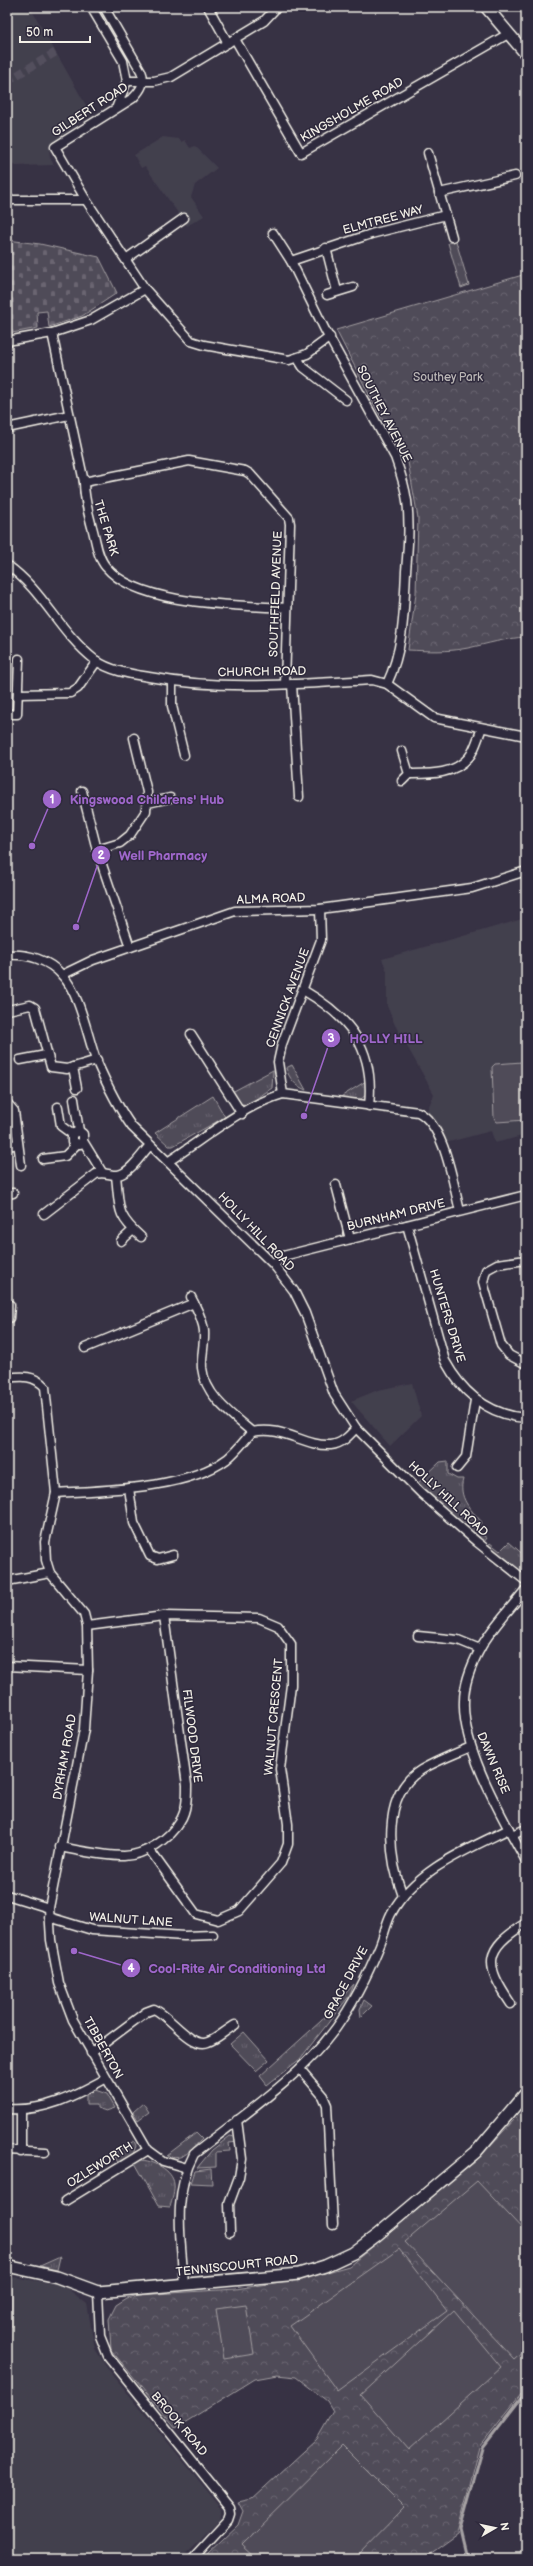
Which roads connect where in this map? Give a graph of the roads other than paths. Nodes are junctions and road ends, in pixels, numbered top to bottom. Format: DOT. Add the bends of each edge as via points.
graph roads {
  1 [pos="91,7"];
  2 [pos="104,7"];
  3 [pos="208,7"];
  4 [pos="277,7"];
  5 [pos="486,7"];
  6 [pos="508,34"];
  7 [pos="232,41"];
  8 [pos="526,54"];
  9 [pos="127,81"];
  10 [pos="144,81"];
  11 [pos="116,108"];
  12 [pos="428,153"];
  13 [pos="515,176"];
  14 [pos="439,193"];
  15 [pos="7,200"];
  16 [pos="86,200"];
  17 [pos="446,215"];
  18 [pos="184,218"];
  19 [pos="273,233"];
  20 [pos="452,236"];
  21 [pos="326,248"];
  22 [pos="126,259"];
  23 [pos="291,260"];
  24 [pos="353,286"];
  25 [pos="145,289"];
  26 [pos="337,291"];
  27 [pos="327,295"];
  28 [pos="52,333"];
  29 [pos="330,337"];
  30 [pos="7,341"];
  31 [pos="298,359"];
  32 [pos="346,400"];
  33 [pos="68,415"];
  34 [pos="7,428"];
  35 [pos="84,482"];
  36 [pos="7,565"];
  37 [pos="287,608"];
  38 [pos="19,659"];
  39 [pos="97,661"];
  40 [pos="172,681"];
  41 [pos="288,684"];
  42 [pos="387,684"];
  43 [pos="18,694"];
  44 [pos="7,714"];
  45 [pos="482,728"];
  46 [pos="526,736"];
  47 [pos="134,738"];
  48 [pos="402,751"];
  49 [pos="184,755"];
  50 [pos="409,774"];
  51 [pos="402,781"];
  52 [pos="82,791"];
  53 [pos="299,797"];
  54 [pos="170,798"];
  55 [pos="148,803"];
  56 [pos="97,850"];
  57 [pos="526,871"];
  58 [pos="320,909"];
  59 [pos="130,947"];
  60 [pos="7,955"];
  61 [pos="62,975"];
  62 [pos="303,990"];
  63 [pos="8,1010"];
  64 [pos="191,1034"];
  65 [pos="46,1055"];
  66 [pos="20,1060"];
  67 [pos="97,1060"];
  68 [pos="73,1067"];
  69 [pos="77,1088"];
  70 [pos="283,1094"];
  71 [pos="74,1099"];
  72 [pos="7,1103"];
  73 [pos="369,1106"];
  74 [pos="58,1107"];
  75 [pos="242,1114"];
  76 [pos="75,1133"];
  77 [pos="79,1143"];
  78 [pos="18,1144"];
  79 [pos="150,1145"];
  80 [pos="7,1146"];
  81 [pos="43,1159"];
  82 [pos="169,1161"];
  83 [pos="21,1165"];
  84 [pos="102,1172"];
  85 [pos="116,1176"];
  86 [pos="336,1185"];
  87 [pos="526,1195"];
  88 [pos="460,1211"];
  89 [pos="44,1214"];
  90 [pos="407,1225"];
  91 [pos="133,1230"];
  92 [pos="141,1237"];
  93 [pos="350,1239"];
  94 [pos="121,1241"];
  95 [pos="526,1260"];
  96 [pos="274,1265"];
  97 [pos="10,1305"];
  98 [pos="7,1317"];
  99 [pos="85,1348"];
  100 [pos="526,1364"];
  101 [pos="7,1378"];
  102 [pos="475,1400"];
  103 [pos="526,1418"];
  104 [pos="356,1428"];
  105 [pos="252,1432"];
  106 [pos="457,1468"];
  107 [pos="129,1488"];
  108 [pos="56,1493"];
  109 [pos="173,1554"];
  110 [pos="50,1573"];
  111 [pos="7,1581"];
  112 [pos="526,1582"];
  113 [pos="526,1589"];
  114 [pos="164,1616"];
  115 [pos="87,1626"];
  116 [pos="418,1636"];
  117 [pos="480,1649"];
  118 [pos="7,1666"];
  119 [pos="88,1670"];
  120 [pos="470,1747"];
  121 [pos="526,1829"];
  122 [pos="511,1832"];
  123 [pos="60,1847"];
  124 [pos="149,1849"];
  125 [pos="526,1861"];
  126 [pos="7,1895"];
  127 [pos="403,1896"];
  128 [pos="49,1908"];
  129 [pos="49,1917"];
  130 [pos="526,1923"];
  131 [pos="213,1935"];
  132 [pos="511,2004"];
  133 [pos="234,2025"];
  134 [pos="91,2053"];
  135 [pos="300,2069"];
  136 [pos="105,2079"];
  137 [pos="526,2093"];
  138 [pos="7,2109"];
  139 [pos="22,2110"];
  140 [pos="237,2120"];
  141 [pos="7,2150"];
  142 [pos="148,2150"];
  143 [pos="21,2152"];
  144 [pos="45,2152"];
  145 [pos="187,2168"];
  146 [pos="65,2200"];
  147 [pos="333,2225"];
  148 [pos="230,2232"];
  149 [pos="7,2266"];
  150 [pos="184,2284"];
  151 [pos="98,2292"];
  152 [pos="192,2559"];
  1 -- 9 [label="street" via="123,61"];
  2 -- 10 [label="street" via="139,65"];
  3 -- 7 [label="street"];
  4 -- 7 [label="street, GILBERT ROAD" via="264,21"];
  5 -- 6 [label="street"];
  6 -- 7 [label="street, KINGSHOLME ROAD" via="300,153"];
  6 -- 8 [label="street"];
  7 -- 10 [label="street, GILBERT ROAD" via="171,77"];
  9 -- 10 [label="street"];
  9 -- 11 [label="street"];
  10 -- 11 [label="street, GILBERT ROAD" via="133,98"];
  11 -- 16 [label="street, GILBERT ROAD" via="55,147"];
  12 -- 14 [label="street"];
  13 -- 14 [label="street"];
  14 -- 17 [label="street"];
  15 -- 16 [label="street"];
  16 -- 22 [label="street, GILBERT ROAD"];
  17 -- 20 [label="street"];
  17 -- 21 [label="street, ELMTREE WAY"];
  18 -- 22 [label="street"];
  19 -- 23 [label="street"];
  21 -- 23 [label="street, ELMTREE WAY"];
  21 -- 26 [label="street"];
  22 -- 25 [label="street, GILBERT ROAD"];
  23 -- 29 [label="street"];
  24 -- 26 [label="street"];
  25 -- 28 [label="street" via="91,320"];
  25 -- 31 [label="street" via="191,341 280,359"];
  26 -- 27 [label="street"];
  28 -- 30 [label="street"];
  28 -- 33 [label="street, THE PARK"];
  29 -- 31 [label="street"];
  29 -- 42 [label="street, SOUTHEY AVENUE" via="395,457 407,499 409,525 404,623 395,667"];
  31 -- 32 [label="street" via="303,367"];
  33 -- 34 [label="street"];
  33 -- 35 [label="street, THE PARK"];
  35 -- 37 [label="street, THE PARK" via="84,495 100,558 106,568 127,585 161,596 233,605"];
  35 -- 37 [label="street, SOUTHFIELD AVENUE" via="189,461 245,471 289,518"];
  36 -- 39 [label="street, CHURCH ROAD" via="25,577 37,590 60,625"];
  37 -- 41 [label="street, SOUTHFIELD AVENUE"];
  38 -- 43 [label="street"];
  39 -- 40 [label="street, CHURCH ROAD" via="126,673"];
  39 -- 43 [label="street" via="78,688 70,693"];
  40 -- 41 [label="street, CHURCH ROAD" via="224,687"];
  40 -- 49 [label="street" via="172,706"];
  41 -- 42 [label="street, CHURCH ROAD" via="372,680"];
  41 -- 53 [label="street, SOUTHFIELD AVENUE"];
  42 -- 45 [label="street, CHURCH ROAD" via="434,718"];
  43 -- 44 [label="street" via="17,714"];
  45 -- 46 [label="street, CHURCH ROAD"];
  45 -- 50 [label="street" via="470,757 452,769 437,774"];
  47 -- 55 [label="street"];
  48 -- 50 [label="street"];
  50 -- 51 [label="street"];
  52 -- 56 [label="street"];
  54 -- 55 [label="street"];
  55 -- 56 [label="street" via="146,811 130,835 120,843"];
  56 -- 59 [label="street"];
  57 -- 58 [label="street, ALMA ROAD" via="472,888"];
  58 -- 59 [label="street, ALMA ROAD" via="235,911"];
  58 -- 62 [label="street, CENNICK AVENUE" via="321,940"];
  59 -- 61 [label="street, ALMA ROAD" via="93,960"];
  60 -- 61 [label="street" via="34,957"];
  61 -- 67 [label="street, HOLLY HILL ROAD" via="73,993"];
  62 -- 70 [label="street, CENNICK AVENUE" via="282,1044 278,1062"];
  62 -- 73 [label="street" via="329,1005 354,1034 364,1053 370,1073"];
  63 -- 65 [label="street" via="30,1005 35,1008"];
  64 -- 75 [label="street"];
  65 -- 66 [label="street"];
  65 -- 68 [label="street" via="51,1067"];
  67 -- 68 [label="street"];
  67 -- 79 [label="street, HOLLY HILL ROAD" via="117,1106 132,1127"];
  68 -- 69 [label="street"];
  70 -- 73 [label="street"];
  70 -- 75 [label="street" via="270,1098"];
  71 -- 76 [label="street"];
  72 -- 78 [label="street" via="14,1111"];
  73 -- 88 [label="street" via="418,1112 430,1121 439,1134"];
  74 -- 76 [label="street" via="61,1126"];
  75 -- 82 [label="street"];
  76 -- 77 [label="street" via="83,1134"];
  77 -- 81 [label="street" via="65,1156"];
  77 -- 84 [label="street"];
  78 -- 80 [label="street"];
  78 -- 83 [label="street"];
  79 -- 82 [label="street, HOLLY HILL ROAD"];
  79 -- 85 [label="street" via="124,1173"];
  82 -- 96 [label="street, HOLLY HILL ROAD"];
  84 -- 85 [label="street"];
  84 -- 89 [label="street"];
  85 -- 91 [label="street" via="119,1211 126,1224"];
  86 -- 93 [label="street"];
  87 -- 88 [label="street, BURNHAM DRIVE"];
  88 -- 90 [label="street, BURNHAM DRIVE"];
  90 -- 93 [label="street, BURNHAM DRIVE"];
  90 -- 102 [label="street, HUNTERS DRIVE" via="445,1361 454,1377"];
  91 -- 92 [label="street"];
  91 -- 94 [label="street"];
  93 -- 96 [label="street, BURNHAM DRIVE" via="283,1256"];
  95 -- 100 [label="street" via="497,1264 486,1270 483,1282 501,1345 509,1355"];
  96 -- 104 [label="street, HOLLY HILL ROAD" via="294,1291 305,1313 334,1394"];
  97 -- 98 [label="street" via="9,1318"];
  99 -- 105 [label="street" via="193,1300 205,1333 202,1369 208,1388 222,1406"];
  101 -- 108 [label="street" via="31,1376 45,1387"];
  102 -- 103 [label="street, HUNTERS DRIVE" via="492,1410"];
  102 -- 106 [label="street" via="466,1457"];
  104 -- 105 [label="street" via="341,1442 332,1445 274,1430"];
  104 -- 112 [label="street, HOLLY HILL ROAD" via="421,1492"];
  105 -- 107 [label="street" via="227,1458 213,1468 174,1480"];
  107 -- 108 [label="street"];
  107 -- 109 [label="street" via="134,1522 150,1556 158,1559"];
  108 -- 110 [label="street" via="46,1542 46,1560"];
  110 -- 111 [label="street"];
  110 -- 115 [label="street, DYRHAM ROAD" via="84,1614"];
  113 -- 117 [label="street, DAWN RISE"];
  114 -- 115 [label="street, WALNUT CRESCENT"];
  114 -- 124 [label="street, FILWOOD DRIVE" via="187,1785 186,1803 180,1820 166,1838"];
  114 -- 124 [label="street, WALNUT CRESCENT" via="259,1618 278,1626 291,1644 292,1672 280,1769 288,1824 288,1844 281,1863 239,1911 218,1920 196,1914"];
  115 -- 119 [label="street, DYRHAM ROAD"];
  116 -- 117 [label="street" via="458,1640"];
  117 -- 120 [label="street, DAWN RISE" via="467,1680 464,1700"];
  118 -- 119 [label="street"];
  119 -- 123 [label="street, DYRHAM ROAD" via="84,1729"];
  120 -- 122 [label="street, DAWN RISE"];
  120 -- 127 [label="street" via="420,1770 406,1783 397,1801 392,1850 396,1876"];
  121 -- 122 [label="street, GRACE DRIVE"];
  122 -- 125 [label="street, DAWN RISE"];
  122 -- 127 [label="street, GRACE DRIVE" via="450,1858"];
  123 -- 124 [label="street, FILWOOD DRIVE" via="126,1856"];
  123 -- 128 [label="street, DYRHAM ROAD"];
  126 -- 128 [label="street"];
  127 -- 135 [label="street, GRACE DRIVE" via="391,1915 380,1945 336,2028"];
  128 -- 129 [label="street, TIBBERTON"];
  129 -- 131 [label="street, WALNUT LANE" via="92,1930 184,1936"];
  129 -- 134 [label="street, TIBBERTON" via="59,1983 73,2020"];
  130 -- 132 [label="street" via="501,1941 492,1960 495,1981"];
  133 -- 134 [label="street" via="210,2042 195,2043 163,2013 154,2009 146,2012"];
  134 -- 136 [label="street, TIBBERTON"];
  135 -- 140 [label="street, GRACE DRIVE"];
  135 -- 147 [label="street" via="327,2104"];
  136 -- 139 [label="street" via="44,2107"];
  136 -- 142 [label="street, TIBBERTON"];
  137 -- 150 [label="street, TENNISCOURT ROAD" via="476,2152 353,2253 299,2274"];
  138 -- 139 [label="street"];
  139 -- 143 [label="street"];
  140 -- 145 [label="street, GRACE DRIVE" via="194,2154"];
  140 -- 148 [label="street" via="242,2159 239,2177 228,2204"];
  141 -- 143 [label="street"];
  142 -- 145 [label="street, TIBBERTON" via="163,2161"];
  142 -- 146 [label="street, OZLEWORTH"];
  143 -- 144 [label="street"];
  145 -- 150 [label="street, GRACE DRIVE" via="180,2192"];
  149 -- 151 [label="street, TENNISCOURT ROAD" via="57,2277"];
  150 -- 151 [label="street, TENNISCOURT ROAD"];
  151 -- 152 [label="street, BROOK ROAD" via="100,2336 108,2356 230,2507 229,2519"];
}
